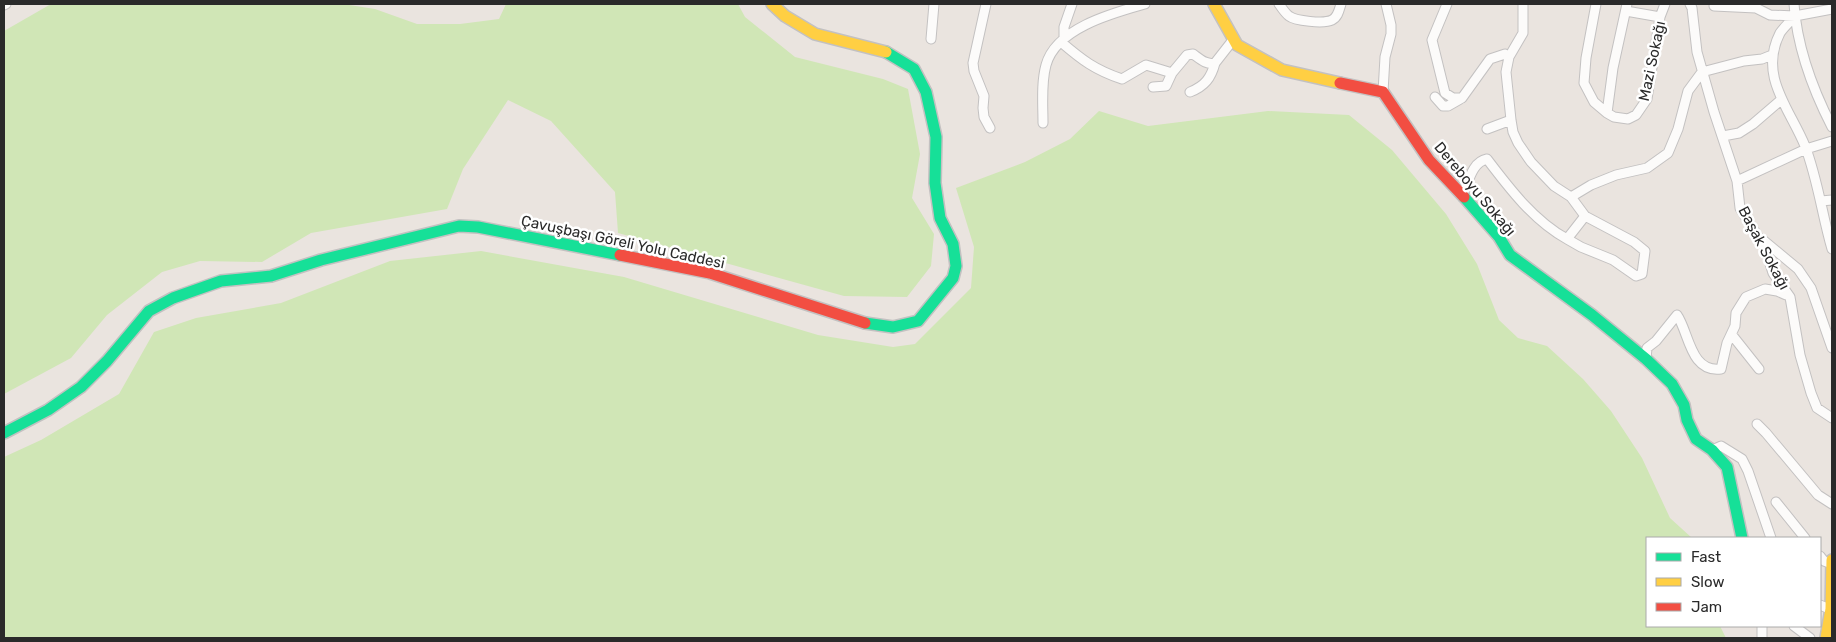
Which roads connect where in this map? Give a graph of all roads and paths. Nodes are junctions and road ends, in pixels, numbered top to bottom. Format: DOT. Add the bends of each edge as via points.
graph roads {
  1 [pos="772,4"];
  2 [pos="934,4"];
  3 [pos="986,4"];
  4 [pos="1072,4"];
  5 [pos="1145,4"];
  6 [pos="1214,4"];
  7 [pos="1279,4"];
  8 [pos="1342,4"];
  9 [pos="1386,4"];
  10 [pos="1448,4"];
  11 [pos="1523,4"];
  12 [pos="1596,4"];
  13 [pos="1665,4"];
  14 [pos="1690,4"];
  15 [pos="1794,4"];
  16 [pos="1714,6"];
  17 [pos="1627,7"];
  18 [pos="1832,8"];
  19 [pos="1795,16"];
  20 [pos="1660,18"];
  21 [pos="931,39"];
  22 [pos="1062,40"];
  23 [pos="1233,40"];
  24 [pos="1772,55"];
  25 [pos="1509,57"];
  26 [pos="1215,63"];
  27 [pos="1702,72"];
  28 [pos="1172,73"];
  29 [pos="1154,87"];
  30 [pos="1190,92"];
  31 [pos="1383,92"];
  32 [pos="1435,97"];
  33 [pos="1462,98"];
  34 [pos="1782,100"];
  35 [pos="1607,112"];
  36 [pos="1511,120"];
  37 [pos="1043,123"];
  38 [pos="1832,127"];
  39 [pos="990,128"];
  40 [pos="1487,129"];
  41 [pos="1723,136"];
  42 [pos="1832,141"];
  43 [pos="1806,149"];
  44 [pos="1737,181"];
  45 [pos="1463,194"];
  46 [pos="1571,196"];
  47 [pos="1832,200"];
  48 [pos="1821,201"];
  49 [pos="1585,216"];
  50 [pos="1754,232"];
  51 [pos="1567,239"];
  52 [pos="1832,249"];
  53 [pos="1789,297"];
  54 [pos="1732,335"];
  55 [pos="1832,348"];
  56 [pos="1646,359"];
  57 [pos="1759,369"];
  58 [pos="1832,418"];
  59 [pos="1757,424"];
  60 [pos="4,433"];
  61 [pos="1712,450"];
  62 [pos="1776,502"];
  63 [pos="1832,504"];
  64 [pos="1742,537"];
  65 [pos="1771,537"];
  66 [pos="1804,537"];
  67 [pos="1821,557"];
  68 [pos="1832,560"];
  69 [pos="1832,564"];
  70 [pos="1828,608"];
  71 [pos="1795,627"];
  72 [pos="1810,638"];
  73 [pos="1826,638"];
  1 -- 60 [label="main road, Çavuşbaşı Göreli Yolu Caddesi" via="815,34 888,53 914,69 926,92 936,137 935,183 940,218 953,244 956,266 953,278 918,321 893,327 869,324 710,273 459,226 271,276 221,281 173,298 149,311 81,386 48,410"];
  2 -- 21 [label="street"];
  3 -- 39 [label="street" via="974,71 984,96 984,117"];
  4 -- 22 [label="street"];
  5 -- 22 [label="street" via="1094,21"];
  6 -- 23 [label="main road"];
  7 -- 8 [label="street" via="1293,19 1327,22 1336,18"];
  9 -- 31 [label="street" via="1391,34 1385,58"];
  10 -- 33 [label="street" via="1432,40 1445,93 1453,98"];
  11 -- 25 [label="street" via="1523,33"];
  12 -- 35 [label="street" via="1584,83 1594,102"];
  13 -- 20 [label="street, Mazi Sokağı"];
  14 -- 27 [label="street, Başak Sokağı"];
  15 -- 19 [label="street"];
  16 -- 19 [label="street" via="1745,6 1770,15"];
  17 -- 20 [label="street"];
  17 -- 35 [label="street"];
  18 -- 19 [label="street"];
  19 -- 24 [label="street" via="1781,32"];
  19 -- 38 [label="street" via="1805,64"];
  20 -- 35 [label="street, Mazi Sokağı" via="1647,98 1636,115 1628,118 1614,117"];
  22 -- 28 [label="street" via="1083,61 1122,79 1146,65"];
  22 -- 37 [label="street" via="1046,64"];
  23 -- 26 [label="street"];
  23 -- 31 [label="main road" via="1282,70"];
  24 -- 27 [label="street"];
  24 -- 34 [label="street" via="1774,82"];
  25 -- 33 [label="street" via="1505,54 1490,59"];
  25 -- 36 [label="street" via="1506,72"];
  26 -- 28 [label="street" via="1210,64 1190,53"];
  26 -- 30 [label="street" via="1207,82"];
  27 -- 41 [label="street, Başak Sokağı"];
  27 -- 46 [label="street" via="1688,91 1668,153 1647,168 1616,175"];
  28 -- 29 [label="street" via="1166,86"];
  31 -- 45 [label="main road, Dereboyu Sokağı" via="1429,160"];
  32 -- 33 [label="street" via="1444,106"];
  34 -- 41 [label="street" via="1753,124"];
  34 -- 43 [label="street"];
  36 -- 40 [label="street"];
  36 -- 46 [label="street" via="1518,143 1531,162 1554,186"];
  41 -- 44 [label="street, Başak Sokağı"];
  42 -- 43 [label="street"];
  43 -- 44 [label="street"];
  43 -- 48 [label="street"];
  44 -- 50 [label="street, Başak Sokağı" via="1740,208"];
  45 -- 51 [label="street" via="1476,165 1487,159 1519,199 1557,234"];
  45 -- 56 [label="main road, Dereboyu Sokağı" via="1499,236 1510,255"];
  46 -- 49 [label="street"];
  47 -- 48 [label="street"];
  48 -- 52 [label="street"];
  49 -- 51 [label="street"];
  49 -- 51 [label="street" via="1645,251 1642,274 1636,276 1614,260"];
  50 -- 53 [label="street, Başak Sokağı" via="1773,273"];
  50 -- 55 [label="street" via="1798,269 1811,288"];
  53 -- 54 [label="street" via="1765,289 1746,297 1736,313"];
  53 -- 58 [label="street, Başak Sokağı" via="1811,392 1817,408"];
  54 -- 56 [label="street" via="1721,369 1715,370 1699,361 1689,347 1677,315 1647,348"];
  54 -- 57 [label="street"];
  56 -- 61 [label="main road, Dereboyu Sokağı" via="1672,384 1696,438"];
  59 -- 63 [label="street" via="1818,495"];
  61 -- 64 [label="main road, Dereboyu Sokağı" via="1727,467"];
  61 -- 65 [label="street" via="1721,446 1742,459"];
  62 -- 66 [label="street"];
  67 -- 69 [label="street"];
  68 -- 69 [label="main road"];
  69 -- 70 [label="main road"];
  70 -- 73 [label="main road"];
  71 -- 72 [label="street"];
}
